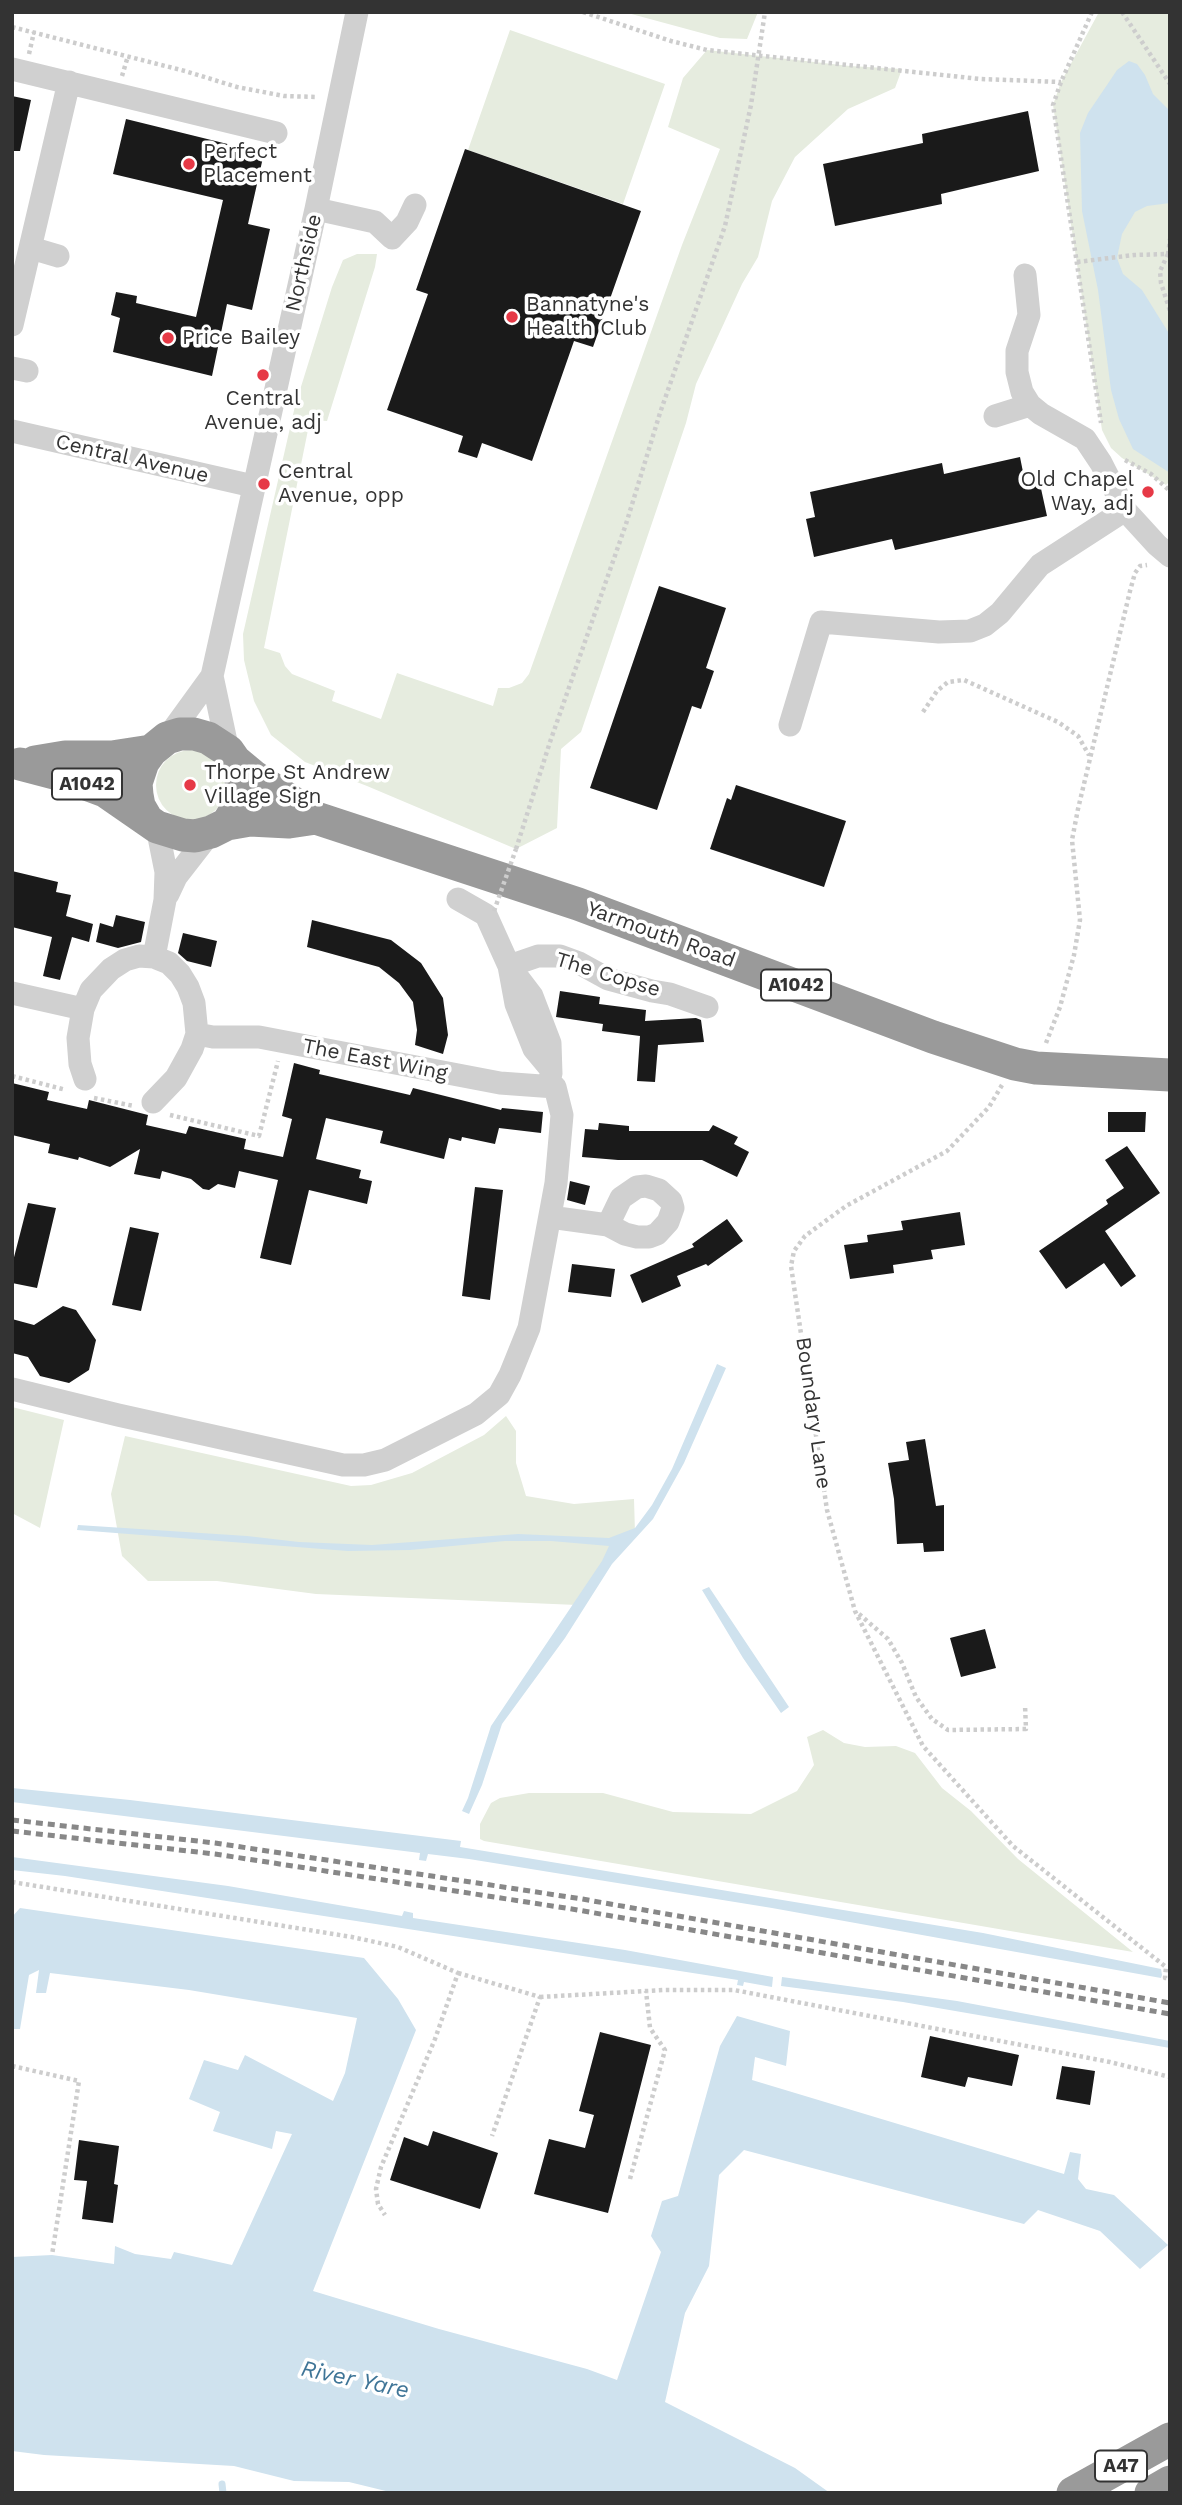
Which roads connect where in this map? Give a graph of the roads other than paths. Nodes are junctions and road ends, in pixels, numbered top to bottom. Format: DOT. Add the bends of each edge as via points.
graph roads {
  1 [pos="357,12"];
  2 [pos="12,69"];
  3 [pos="69,82"];
  4 [pos="276,133"];
  5 [pos="415,205"];
  6 [pos="316,209"];
  7 [pos="31,248"];
  8 [pos="58,256"];
  9 [pos="1026,275"];
  10 [pos="16,292"];
  11 [pos="12,325"];
  12 [pos="1030,405"];
  13 [pos="995,415"];
  14 [pos="12,431"];
  15 [pos="253,486"];
  16 [pos="1125,510"];
  17 [pos="1163,561"];
  18 [pos="212,677"];
  19 [pos="790,725"];
  20 [pos="159,745"];
  21 [pos="231,756"];
  22 [pos="16,765"];
  23 [pos="316,818"];
  24 [pos="152,823"];
  25 [pos="219,828"];
  26 [pos="458,899"];
  27 [pos="165,900"];
  28 [pos="154,957"];
  29 [pos="509,966"];
  30 [pos="12,993"];
  31 [pos="706,1007"];
  32 [pos="83,1009"];
  33 [pos="253,1016"];
  34 [pos="197,1034"];
  35 [pos="242,1036"];
  36 [pos="1170,1076"];
  37 [pos="552,1077"];
  38 [pos="85,1079"];
  39 [pos="153,1102"];
  40 [pos="550,1217"];
  41 [pos="608,1225"];
  42 [pos="12,1389"];
  43 [pos="1170,2439"];
  44 [pos="1170,2482"];
  45 [pos="1073,2493"];
  46 [pos="1151,2493"];
  1 -- 6 [label="street, Northside"];
  2 -- 3 [label="street"];
  3 -- 4 [label="street"];
  3 -- 7 [label="street"];
  5 -- 6 [label="street" via="392,238 374,222"];
  6 -- 15 [label="street, Northside"];
  7 -- 8 [label="street"];
  7 -- 10 [label="street"];
  9 -- 12 [label="street" via="1029,315 1017,351 1017,372"];
  10 -- 11 [label="street"];
  12 -- 13 [label="street"];
  12 -- 16 [label="street" via="1111,460"];
  14 -- 15 [label="street, Central Avenue"];
  15 -- 18 [label="street, Northside"];
  16 -- 17 [label="street" via="1157,545"];
  16 -- 19 [label="street" via="1040,565 1000,613 970,631 821,622"];
  18 -- 20 [label="street, Northside"];
  18 -- 21 [label="street, Northside"];
  20 -- 21 [label="highway, Yarmouth Road / A1042" via="180,734 194,734 208,738"];
  20 -- 22 [label="highway, Yarmouth Road / A1042" via="113,757 65,757"];
  20 -- 24 [label="highway, A1042" via="143,761 136,783 139,806"];
  21 -- 23 [label="highway, Yarmouth Road / A1042"];
  21 -- 25 [label="highway" via="242,795 235,816"];
  22 -- 24 [label="highway, Yarmouth Road / A1042" via="105,791"];
  23 -- 25 [label="highway, Yarmouth Road / A1042" via="250,820"];
  23 -- 36 [label="highway, Yarmouth Road / A1042" via="578,904 933,1037 1025,1065"];
  24 -- 25 [label="highway, Yarmouth Road / A1042" via="195,836"];
  24 -- 27 [label="street" via="166,872"];
  25 -- 27 [label="street" via="176,877"];
  26 -- 29 [label="street" via="486,915"];
  27 -- 28 [label="street"];
  28 -- 32 [label="street" via="139,956 111,968 91,990"];
  28 -- 34 [label="street" via="169,963 188,987"];
  29 -- 31 [label="street, The Copse" via="538,956 560,956 608,979"];
  29 -- 37 [label="street" via="532,996 550,1043"];
  30 -- 32 [label="street"];
  32 -- 38 [label="street" via="78,1054"];
  33 -- 35 [label="street"];
  34 -- 35 [label="street, The East Wing"];
  34 -- 39 [label="street" via="176,1078"];
  35 -- 37 [label="street, The East Wing" via="500,1083"];
  37 -- 40 [label="street" via="562,1115"];
  40 -- 41 [label="street"];
  40 -- 42 [label="street" via="529,1328 499,1395 476,1414 404,1452 364,1465 343,1465"];
  43 -- 45 [label="highway, A47"];
  44 -- 46 [label="highway, A47"];
}
